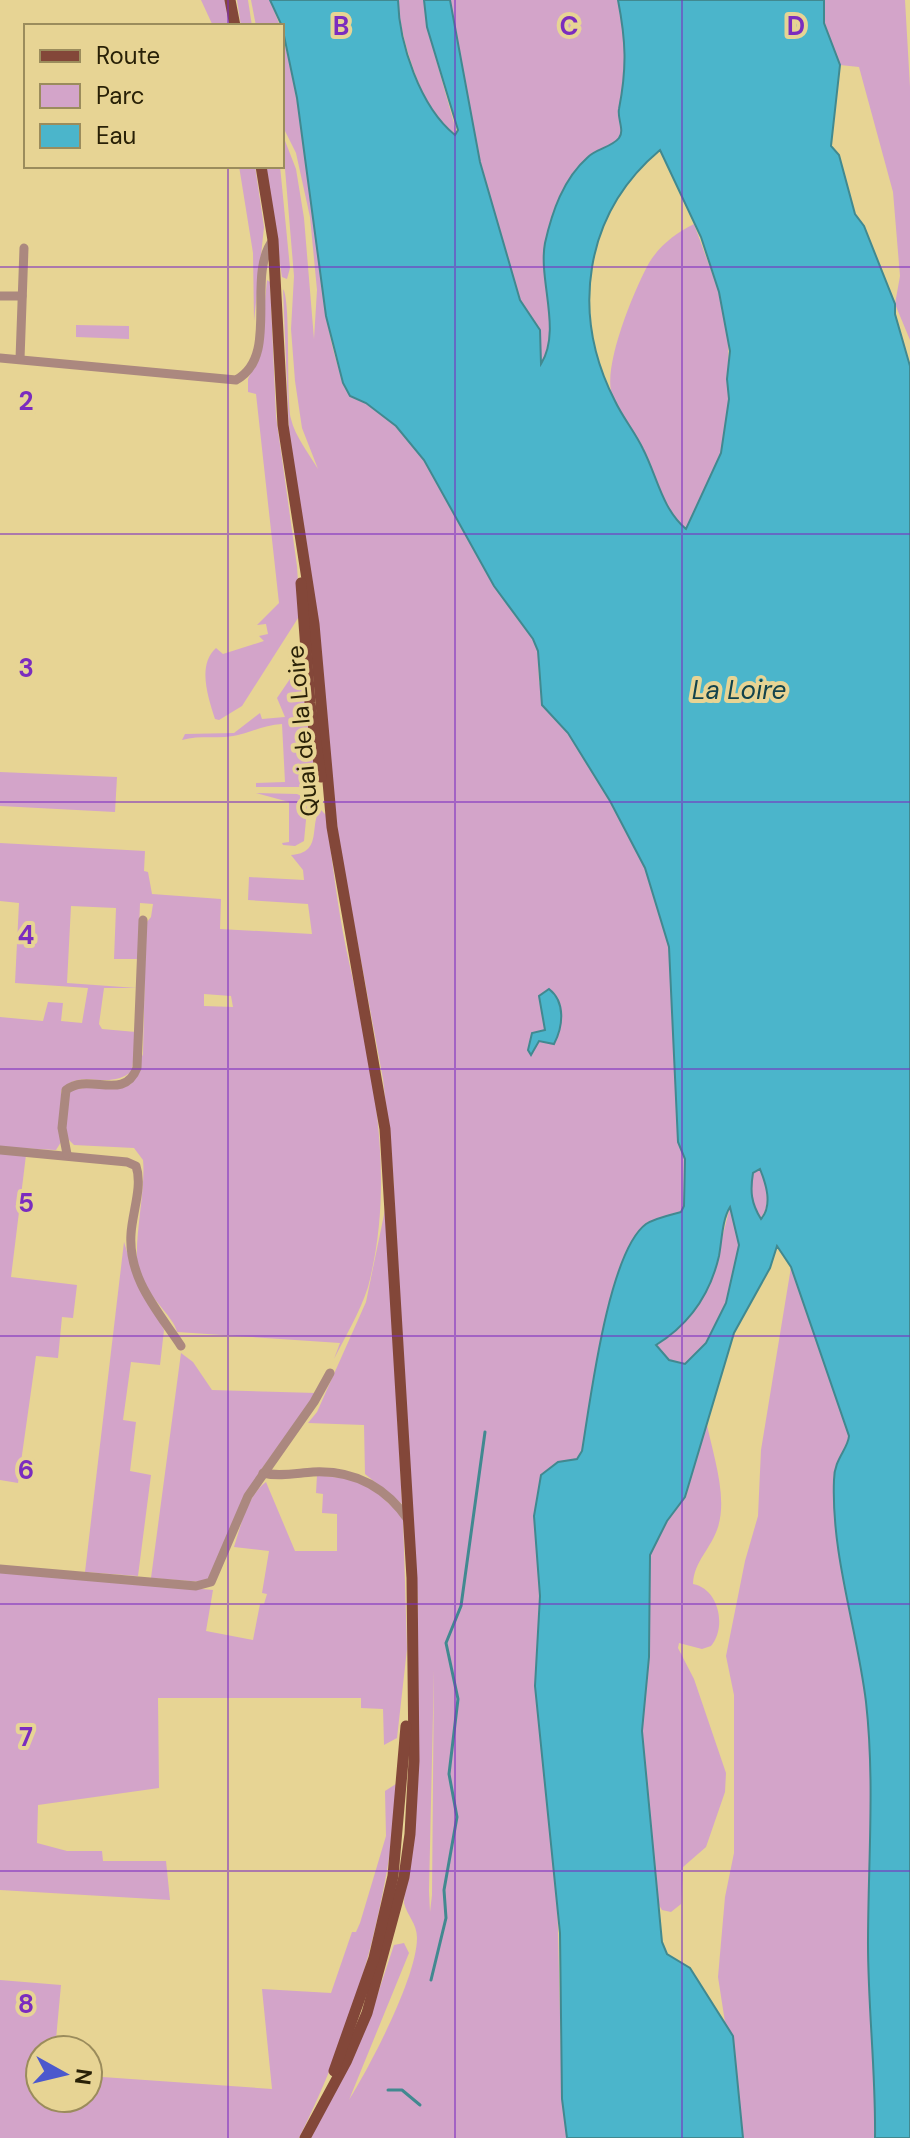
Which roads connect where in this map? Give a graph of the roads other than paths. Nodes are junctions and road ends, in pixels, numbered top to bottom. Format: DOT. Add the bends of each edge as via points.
graph roads {
  1 [pos="230,0"];
  2 [pos="235,24"];
  3 [pos="261,168"];
  4 [pos="273,240"];
  5 [pos="24,248"];
  6 [pos="0,296"];
  7 [pos="22,296"];
  8 [pos="0,358"];
  9 [pos="20,359"];
  10 [pos="143,920"];
  11 [pos="0,1150"];
  12 [pos="67,1154"];
  13 [pos="181,1346"];
  14 [pos="330,1373"];
  15 [pos="263,1473"];
  16 [pos="409,1521"];
  17 [pos="0,1569"];
  18 [pos="305,2138"];
  1 -- 2 [label="main road"];
  3 -- 4 [label="main road, Quai de la Loire"];
  4 -- 9 [label="street" via="263,270 255,361 236,380"];
  4 -- 16 [label="main road, Quai de la Loire" via="283,425 314,624 332,827 385,1129"];
  5 -- 7 [label="street"];
  6 -- 7 [label="street"];
  7 -- 9 [label="street"];
  8 -- 9 [label="street"];
  10 -- 12 [label="street" via="137,1068 123,1085 78,1083 66,1090 62,1128"];
  11 -- 12 [label="street"];
  12 -- 13 [label="street" via="137,1168 130,1236 134,1265 145,1293"];
  14 -- 15 [label="street"];
  15 -- 16 [label="street" via="329,1472 365,1480"];
  15 -- 17 [label="street" via="244,1504 219,1571 206,1585"];
  16 -- 18 [label="main road, Quai de la Loire" via="411,1674 393,1876 358,2011"];
}
